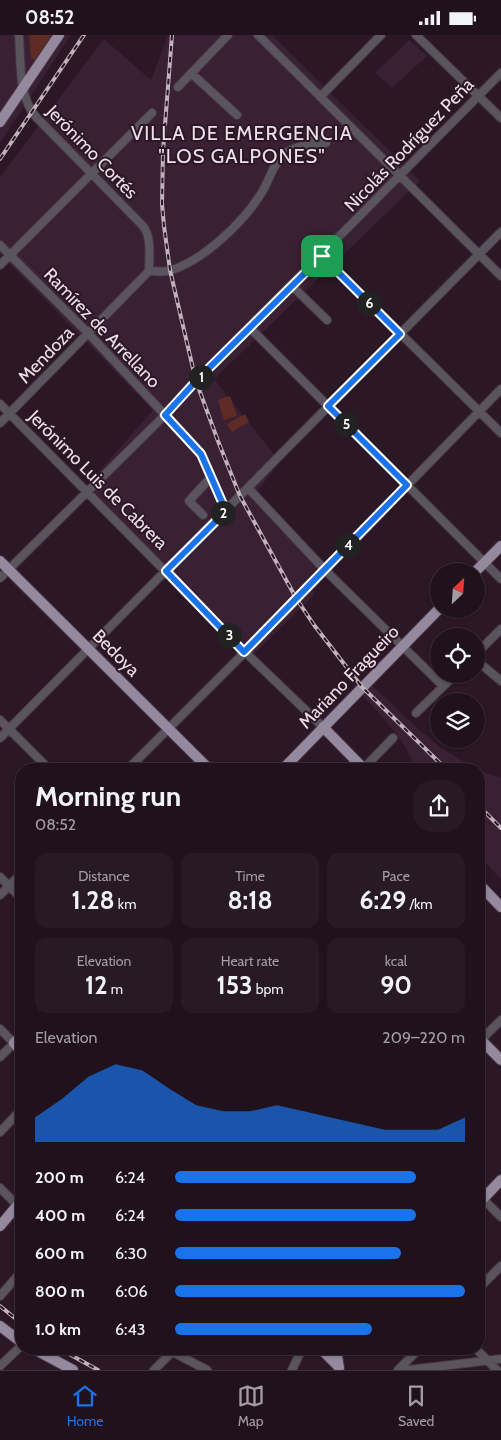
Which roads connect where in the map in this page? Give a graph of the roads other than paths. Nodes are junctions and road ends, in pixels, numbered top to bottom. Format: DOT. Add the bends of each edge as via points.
graph roads {
  1 [pos="19,35"];
  2 [pos="59,35"];
  3 [pos="228,35"];
  4 [pos="258,35"];
  5 [pos="381,35"];
  6 [pos="416,35"];
  7 [pos="191,73"];
  8 [pos="501,73"];
  9 [pos="23,87"];
  10 [pos="178,87"];
  11 [pos="479,96"];
  12 [pos="320,97"];
  13 [pos="152,113"];
  14 [pos="237,115"];
  15 [pos="501,118"];
  16 [pos="0,122"];
  17 [pos="311,144"];
  18 [pos="92,173"];
  19 [pos="400,176"];
  20 [pos="501,232"];
  21 [pos="0,245"];
  22 [pos="479,254"];
  23 [pos="10,255"];
  24 [pos="322,256"];
  25 [pos="0,265"];
  26 [pos="150,271"];
  27 [pos="501,276"];
  28 [pos="292,286"];
  29 [pos="327,321"];
  30 [pos="250,328"];
  31 [pos="88,333"];
  32 [pos="400,334"];
  33 [pos="501,389"];
  34 [pos="0,405"];
  35 [pos="328,406"];
  36 [pos="479,411"];
  37 [pos="10,414"];
  38 [pos="165,415"];
  39 [pos="0,423"];
  40 [pos="501,433"];
  41 [pos="211,477"];
  42 [pos="407,485"];
  43 [pos="248,488"];
  44 [pos="87,493"];
  45 [pos="226,511"];
  46 [pos="203,515"];
  47 [pos="501,546"];
  48 [pos="0,561"];
  49 [pos="484,563"];
  50 [pos="485,564"];
  51 [pos="9,569"];
  52 [pos="324,569"];
  53 [pos="166,571"];
  54 [pos="0,578"];
  55 [pos="501,579"];
  56 [pos="430,618"];
  57 [pos="501,629"];
  58 [pos="485,645"];
  59 [pos="402,646"];
  60 [pos="89,649"];
  61 [pos="244,652"];
  62 [pos="485,668"];
  63 [pos="501,681"];
  64 [pos="446,683"];
  65 [pos="443,686"];
  66 [pos="416,713"];
  67 [pos="0,720"];
  68 [pos="323,727"];
  69 [pos="168,728"];
  70 [pos="9,729"];
  71 [pos="393,738"];
  72 [pos="0,739"];
  73 [pos="43,763"];
  74 [pos="134,763"];
  75 [pos="203,763"];
  76 [pos="288,763"];
  77 [pos="358,763"];
  78 [pos="370,763"];
  79 [pos="0,877"];
  80 [pos="15,880"];
  81 [pos="9,886"];
  82 [pos="485,890"];
  83 [pos="15,892"];
  84 [pos="0,895"];
  85 [pos="501,907"];
  86 [pos="501,1020"];
  87 [pos="0,1029"];
  88 [pos="485,1035"];
  89 [pos="15,1040"];
  90 [pos="485,1045"];
  91 [pos="15,1046"];
  92 [pos="0,1057"];
  93 [pos="501,1060"];
  94 [pos="15,1116"];
  95 [pos="0,1132"];
  96 [pos="501,1180"];
  97 [pos="0,1188"];
  98 [pos="485,1194"];
  99 [pos="15,1201"];
  100 [pos="485,1203"];
  101 [pos="15,1210"];
  102 [pos="501,1217"];
  103 [pos="0,1226"];
  104 [pos="501,1266"];
  105 [pos="15,1280"];
  106 [pos="485,1283"];
  107 [pos="0,1296"];
  108 [pos="0,1327"];
  109 [pos="15,1337"];
  110 [pos="15,1351"];
  111 [pos="45,1355"];
  112 [pos="167,1355"];
  113 [pos="180,1355"];
  114 [pos="299,1355"];
  115 [pos="326,1355"];
  116 [pos="337,1355"];
  117 [pos="413,1355"];
  118 [pos="482,1355"];
  119 [pos="501,1359"];
  120 [pos="488,1361"];
  121 [pos="0,1366"];
  122 [pos="339,1368"];
  123 [pos="72,1370"];
  124 [pos="154,1370"];
  125 [pos="207,1370"];
  126 [pos="292,1370"];
  127 [pos="398,1370"];
  128 [pos="408,1370"];
  129 [pos="497,1370"];
  1 -- 9 [label="street, Jerónimo Cortés"];
  2 -- 9 [label="main road"];
  3 -- 7 [label="street"];
  4 -- 12 [label="street"];
  5 -- 12 [label="street"];
  6 -- 11 [label="street"];
  7 -- 10 [label="street"];
  7 -- 14 [label="street"];
  8 -- 11 [label="street, Nicolás Rodríguez Peña"];
  9 -- 16 [label="main road"];
  9 -- 18 [label="street, Jerónimo Cortés" via="32,112"];
  11 -- 15 [label="street"];
  11 -- 19 [label="street, Nicolás Rodríguez Peña"];
  12 -- 19 [label="street"];
  13 -- 18 [label="street"];
  17 -- 26 [label="street" via="284,154 275,164 252,207 200,255 168,271"];
  18 -- 23 [label="street"];
  18 -- 26 [label="street, Jerónimo Cortés" via="147,232"];
  19 -- 22 [label="street"];
  19 -- 24 [label="street, Nicolás Rodríguez Peña"];
  20 -- 22 [label="street"];
  21 -- 23 [label="street, Ramírez de Arrellano"];
  22 -- 27 [label="street"];
  22 -- 32 [label="street"];
  23 -- 25 [label="street"];
  23 -- 31 [label="street, Ramírez de Arrellano"];
  24 -- 28 [label="street, Nicolás Rodríguez Peña"];
  24 -- 32 [label="street"];
  26 -- 31 [label="street, Mendoza"];
  28 -- 29 [label="street"];
  28 -- 30 [label="street, Nicolás Rodríguez Peña"];
  30 -- 35 [label="street"];
  30 -- 38 [label="street, Nicolás Rodríguez Peña"];
  31 -- 37 [label="street, Mendoza"];
  31 -- 38 [label="street, Ramírez de Arrellano"];
  32 -- 35 [label="street"];
  32 -- 36 [label="street"];
  33 -- 36 [label="street"];
  34 -- 37 [label="street, Jerónimo Luis de Cabrera"];
  35 -- 42 [label="street"];
  35 -- 43 [label="street"];
  36 -- 40 [label="street"];
  36 -- 42 [label="street"];
  37 -- 39 [label="street, Mendoza"];
  37 -- 44 [label="street, Jerónimo Luis de Cabrera"];
  38 -- 41 [label="street, Ramírez de Arrellano" via="201,454"];
  38 -- 44 [label="street, Nicolás Rodríguez Peña"];
  41 -- 45 [label="street, Ramírez de Arrellano"];
  41 -- 46 [label="street" via="189,501"];
  42 -- 49 [label="street"];
  42 -- 52 [label="street"];
  43 -- 45 [label="street"];
  43 -- 52 [label="street"];
  44 -- 51 [label="street, Nicolás Rodríguez Peña"];
  44 -- 53 [label="street, Jerónimo Luis de Cabrera"];
  45 -- 53 [label="street"];
  47 -- 49 [label="main road"];
  48 -- 51 [label="main road, Bedoya"];
  50 -- 55 [label="street"];
  51 -- 54 [label="street, Nicolás Rodríguez Peña"];
  51 -- 60 [label="main road, Bedoya"];
  52 -- 59 [label="street"];
  52 -- 61 [label="street"];
  53 -- 60 [label="street"];
  53 -- 61 [label="street, Jerónimo Luis de Cabrera"];
  56 -- 59 [label="main road, Mariano Fragueiro"];
  57 -- 58 [label="street"];
  59 -- 65 [label="street"];
  59 -- 68 [label="main road, Mariano Fragueiro"];
  60 -- 69 [label="main road, Bedoya"];
  60 -- 70 [label="street"];
  61 -- 68 [label="street, Jerónimo Luis de Cabrera"];
  61 -- 69 [label="street"];
  62 -- 63 [label="street"];
  64 -- 65 [label="street"];
  65 -- 66 [label="street"];
  67 -- 70 [label="street"];
  68 -- 76 [label="main road, Mariano Fragueiro"];
  68 -- 77 [label="main road, Jerónimo Luis de Cabrera"];
  69 -- 74 [label="street"];
  69 -- 75 [label="main road, Bedoya"];
  70 -- 72 [label="street"];
  70 -- 73 [label="street"];
  71 -- 78 [label="street"];
  79 -- 81 [label="street"];
  80 -- 81 [label="street"];
  81 -- 83 [label="street"];
  81 -- 84 [label="street"];
  82 -- 85 [label="main road"];
  86 -- 88 [label="street"];
  87 -- 89 [label="street"];
  90 -- 93 [label="main road"];
  91 -- 92 [label="street"];
  94 -- 95 [label="street"];
  96 -- 98 [label="main road"];
  97 -- 99 [label="street"];
  100 -- 102 [label="street"];
  101 -- 103 [label="main road"];
  104 -- 106 [label="street"];
  105 -- 107 [label="street"];
  108 -- 109 [label="main road"];
  110 -- 121 [label="street"];
  111 -- 123 [label="main road"];
  112 -- 124 [label="street"];
  113 -- 125 [label="street"];
  114 -- 126 [label="street"];
  115 -- 122 [label="main road"];
  116 -- 122 [label="main road"];
  117 -- 127 [label="street"];
  118 -- 120 [label="street"];
  119 -- 120 [label="street"];
  120 -- 128 [label="street"];
  120 -- 129 [label="street"];
}
